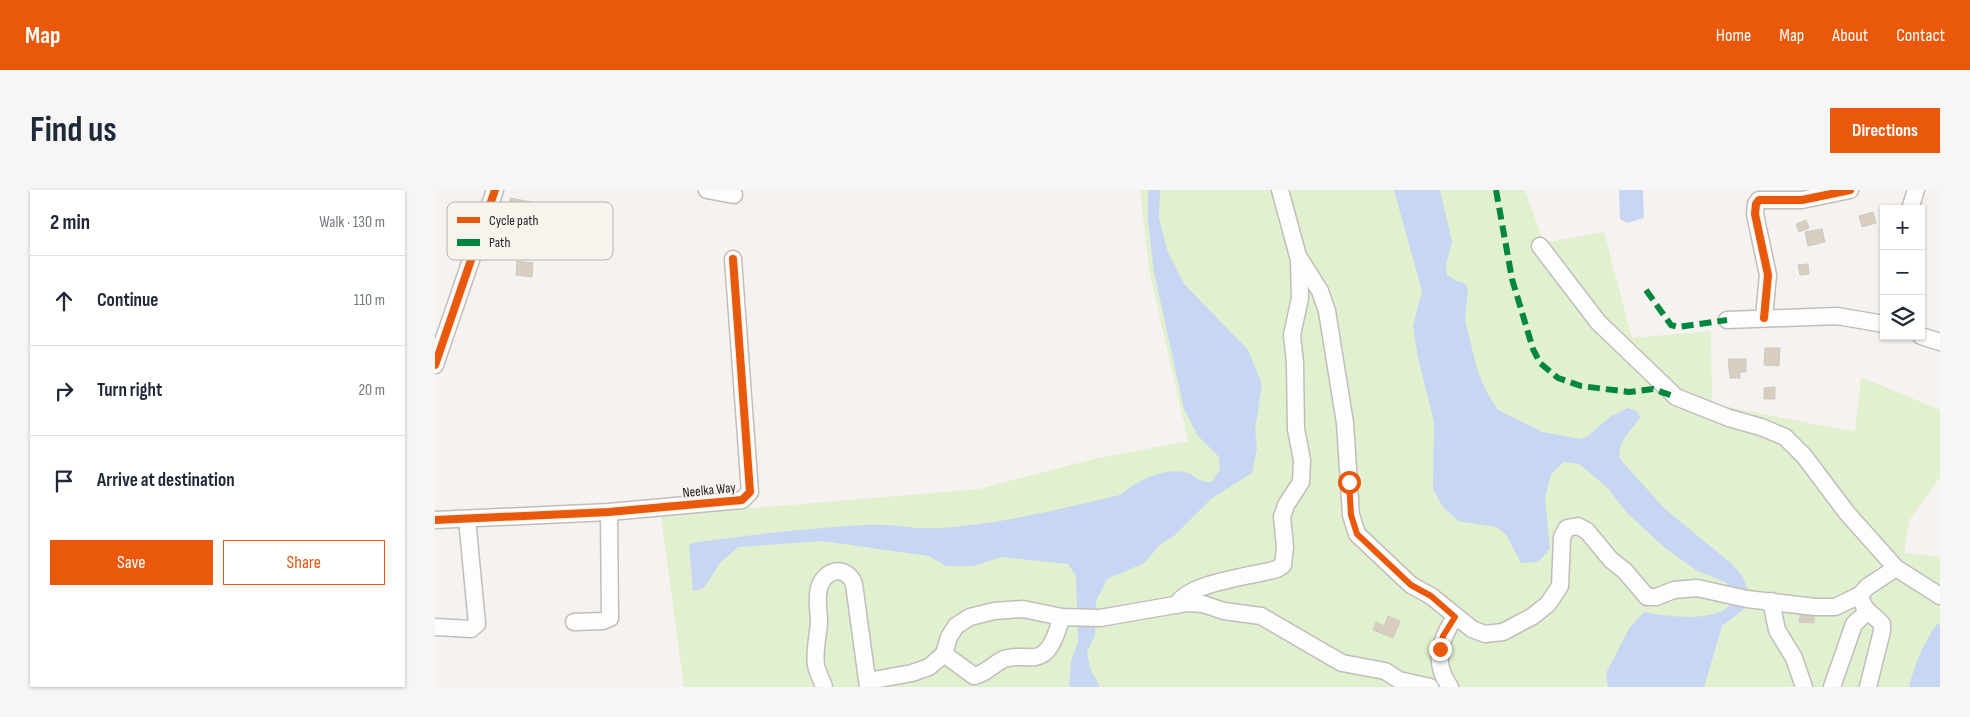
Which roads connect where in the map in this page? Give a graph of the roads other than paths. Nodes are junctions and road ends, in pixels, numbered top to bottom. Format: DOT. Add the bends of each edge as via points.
graph roads {
  1 [pos="495,190"];
  2 [pos="707,190"];
  3 [pos="1280,190"];
  4 [pos="1850,190"];
  5 [pos="1916,190"];
  6 [pos="734,195"];
  7 [pos="491,202"];
  8 [pos="1911,205"];
  9 [pos="1540,246"];
  10 [pos="1298,256"];
  11 [pos="471,260"];
  12 [pos="733,260"];
  13 [pos="1764,318"];
  14 [pos="1727,320"];
  15 [pos="1880,323"];
  16 [pos="1925,337"];
  17 [pos="1940,342"];
  18 [pos="435,365"];
  19 [pos="609,512"];
  20 [pos="467,519"];
  21 [pos="435,520"];
  22 [pos="1896,568"];
  23 [pos="1860,595"];
  24 [pos="1940,596"];
  25 [pos="1771,601"];
  26 [pos="1177,605"];
  27 [pos="1867,612"];
  28 [pos="1067,617"];
  29 [pos="1455,617"];
  30 [pos="574,622"];
  31 [pos="435,627"];
  32 [pos="944,654"];
  33 [pos="1442,672"];
  34 [pos="868,684"];
  35 [pos="825,687"];
  36 [pos="1431,687"];
  37 [pos="1450,687"];
  38 [pos="1803,687"];
  39 [pos="1831,687"];
  40 [pos="1868,687"];
  1 -- 7 [label="street"];
  2 -- 6 [label="street"];
  3 -- 10 [label="street"];
  4 -- 13 [label="street" via="1802,200 1759,200 1756,204 1755,214 1768,275"];
  5 -- 8 [label="street"];
  9 -- 22 [label="street" via="1598,322 1676,397 1785,437"];
  10 -- 26 [label="street" via="1300,298 1292,335 1301,482 1282,517 1283,565 1196,588 1180,597"];
  10 -- 29 [label="street" via="1320,291 1327,310 1345,423 1351,515 1357,534 1411,585 1431,596"];
  11 -- 18 [label="street"];
  12 -- 19 [label="street, Neelka Way" via="750,492 741,500"];
  13 -- 14 [label="street"];
  13 -- 15 [label="street" via="1837,316"];
  16 -- 17 [label="street"];
  19 -- 20 [label="street, Neelka Way"];
  19 -- 30 [label="street" via="610,618"];
  20 -- 21 [label="street, Neelka Way"];
  20 -- 31 [label="street" via="477,624 471,629"];
  22 -- 23 [label="street"];
  22 -- 24 [label="street"];
  23 -- 25 [label="street" via="1835,607 1815,608"];
  23 -- 27 [label="street"];
  25 -- 29 [label="street" via="1697,588 1647,597 1587,531 1578,526 1567,528 1562,536 1560,586 1548,604 1533,616 1503,632 1485,634"];
  25 -- 38 [label="street" via="1777,630 1793,658"];
  26 -- 28 [label="street" via="1100,618"];
  26 -- 36 [label="street" via="1203,604 1224,611 1261,616 1342,662 1385,671 1399,680"];
  27 -- 39 [label="street" via="1854,624"];
  27 -- 40 [label="street" via="1882,624"];
  28 -- 32 [label="street" via="1023,609 971,617 956,626"];
  28 -- 32 [label="street" via="1045,653 1037,657 1004,659 980,675 974,676"];
  29 -- 33 [label="street" via="1443,636 1440,649"];
  32 -- 34 [label="street" via="929,667"];
  33 -- 36 [label="street"];
  33 -- 37 [label="street"];
  34 -- 35 [label="street" via="854,584 846,572 835,571 824,577 818,598 816,666"];
}
